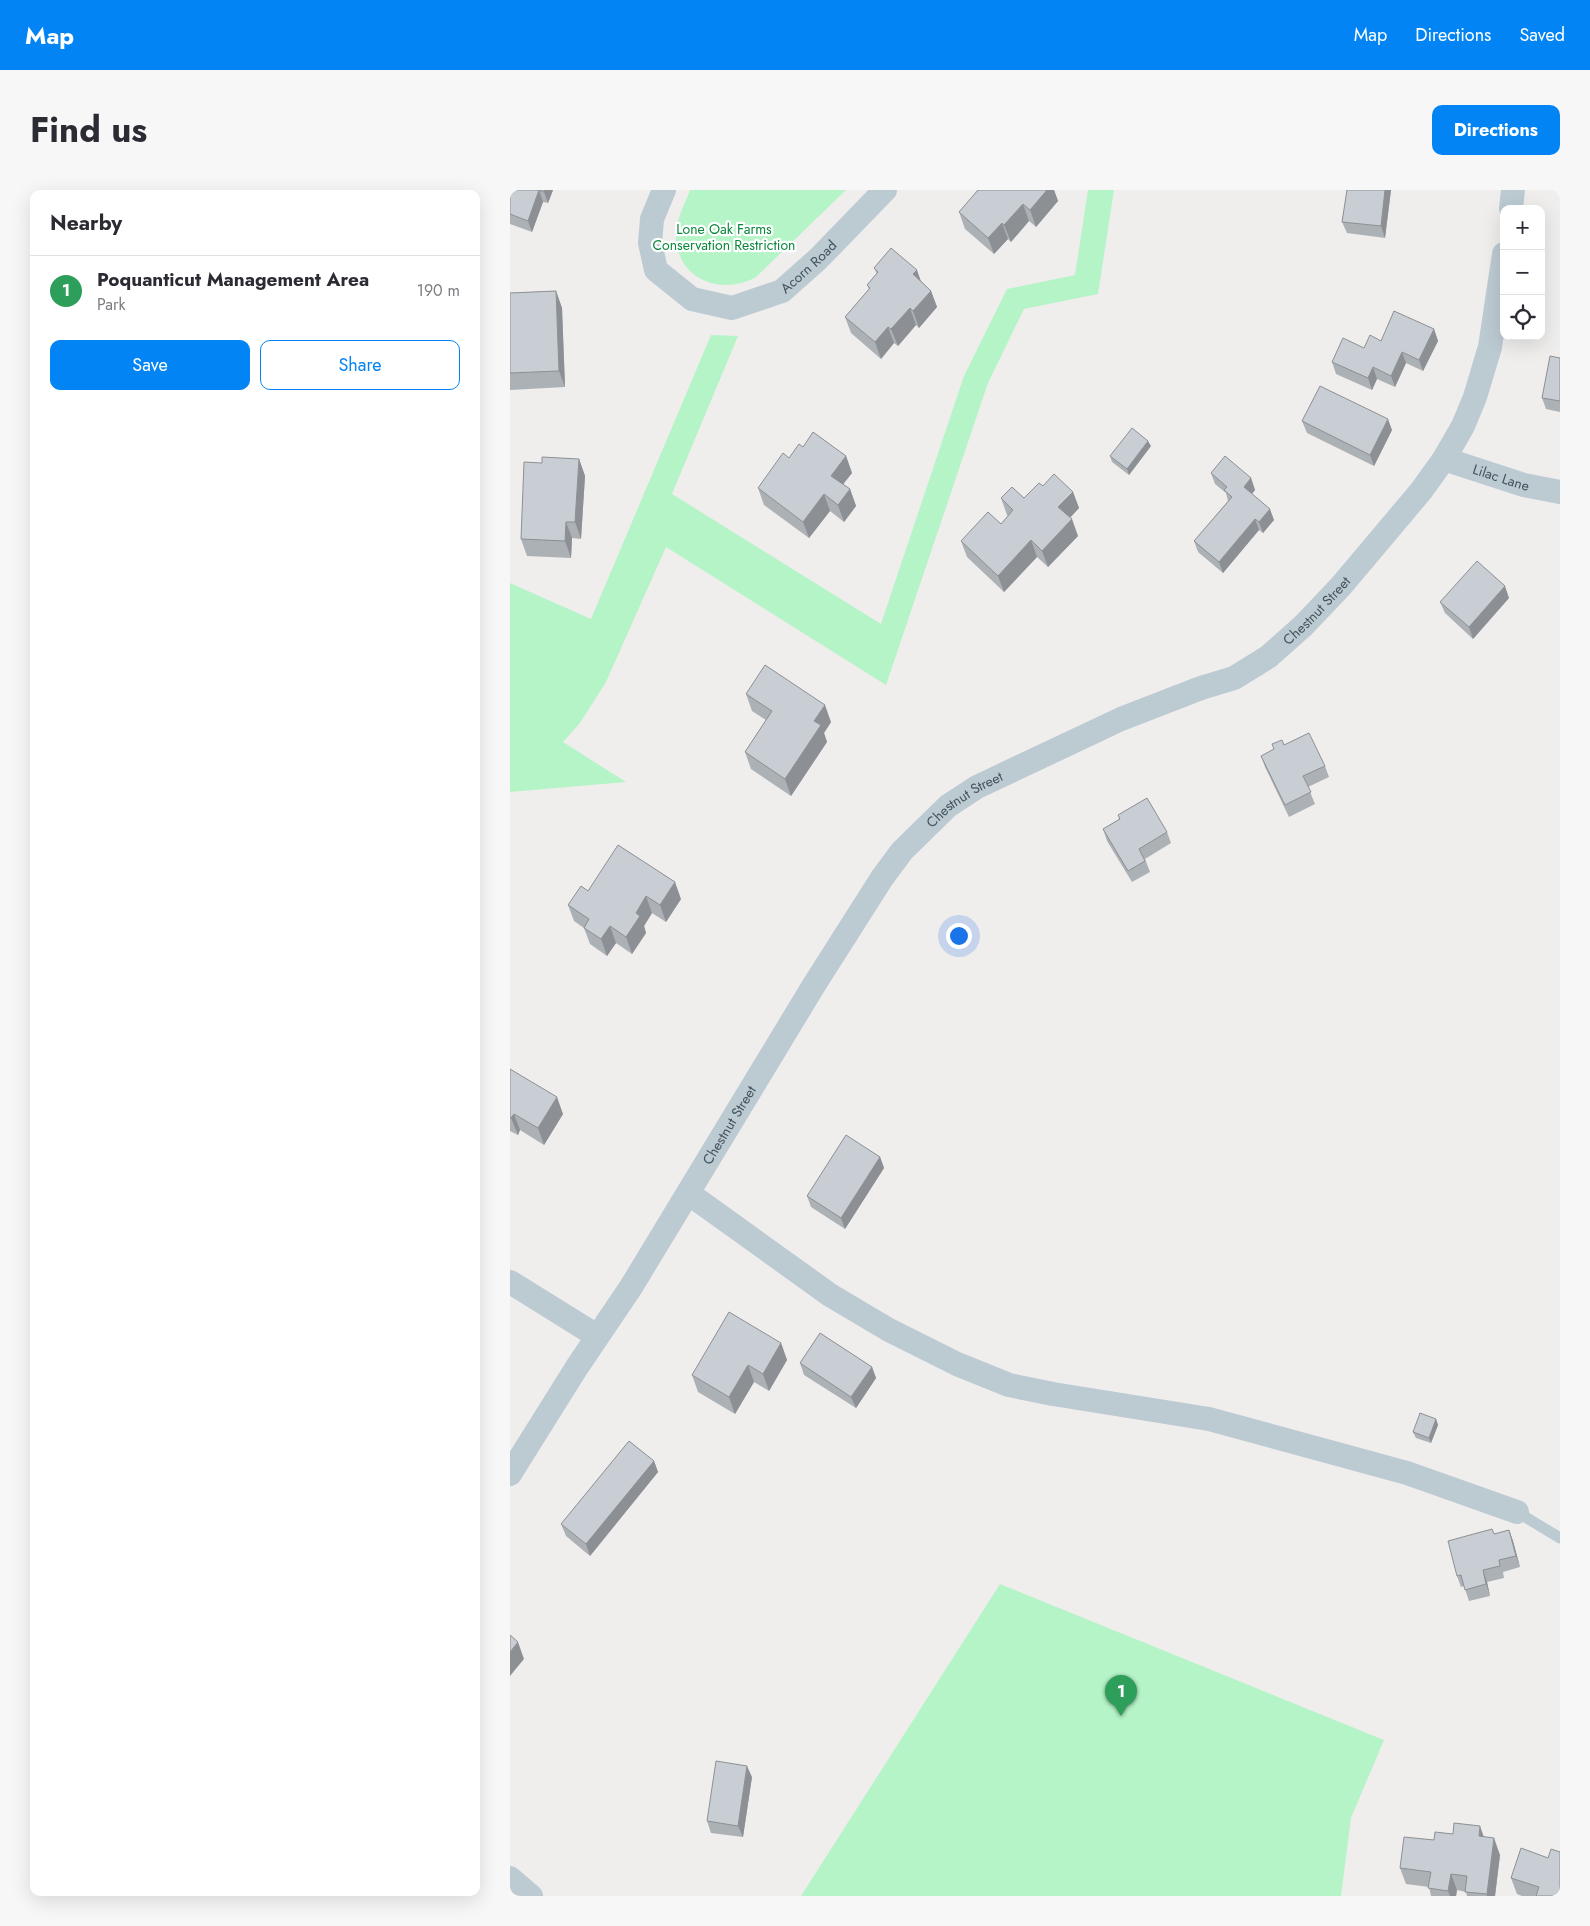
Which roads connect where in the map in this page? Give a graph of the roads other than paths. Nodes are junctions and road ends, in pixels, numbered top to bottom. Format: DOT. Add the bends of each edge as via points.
graph roads {
  1 [pos="664,190"];
  2 [pos="885,190"];
  3 [pos="1513,190"];
  4 [pos="1511,205"];
  5 [pos="1500,280"];
  6 [pos="1444,459"];
  7 [pos="1560,492"];
  8 [pos="688,1193"];
  9 [pos="510,1282"];
  10 [pos="597,1336"];
  11 [pos="510,1474"];
  12 [pos="1517,1512"];
  13 [pos="1560,1538"];
  14 [pos="510,1878"];
  15 [pos="531,1896"];
  1 -- 2 [label="street, Acorn Road" via="652,219 650,243 656,270 692,299 732,308 782,291"];
  3 -- 4 [label="street"];
  5 -- 6 [label="street, Chestnut Street" via="1490,346 1475,398"];
  6 -- 7 [label="street, Lilac Lane" via="1524,485"];
  6 -- 8 [label="street, Chestnut Street" via="1341,586 1268,657 1234,678 1121,719 977,788 948,806 924,828 902,851 855,920"];
  8 -- 10 [label="street, Chestnut Street"];
  8 -- 12 [label="street" via="838,1300 957,1364 1009,1385 1209,1419 1408,1473"];
  9 -- 10 [label="street"];
  10 -- 11 [label="street, Chestnut Street"];
  12 -- 13 [label="lane"];
  14 -- 15 [label="street"];
}
